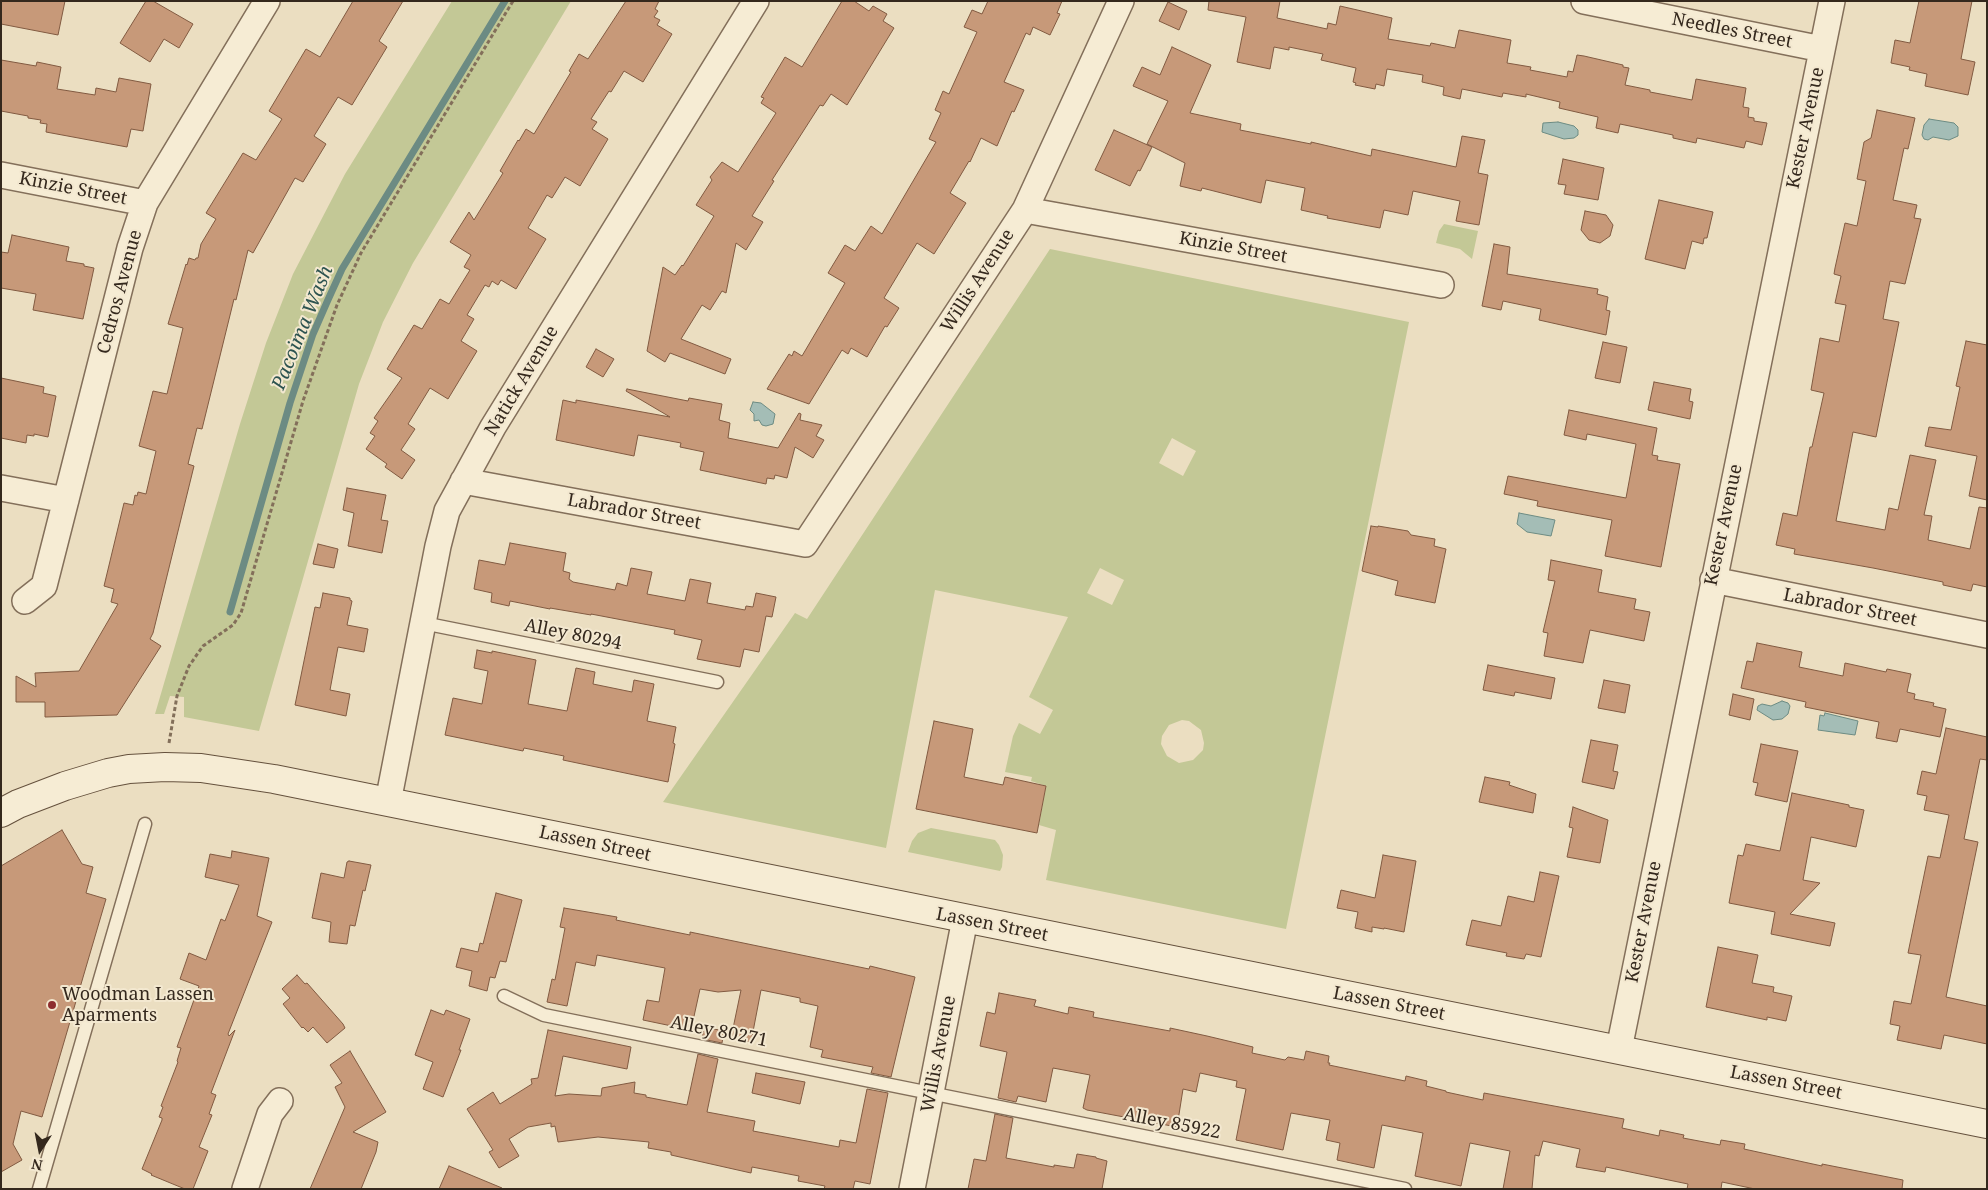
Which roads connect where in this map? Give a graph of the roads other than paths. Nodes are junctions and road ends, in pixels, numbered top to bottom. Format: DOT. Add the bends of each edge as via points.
graph roads {
  1 [pos="267,1"];
  2 [pos="756,1"];
  3 [pos="1121,1"];
  4 [pos="1584,1"];
  5 [pos="1832,1"];
  6 [pos="1822,49"];
  7 [pos="1,175"];
  8 [pos="145,203"];
  9 [pos="1025,210"];
  10 [pos="1441,285"];
  11 [pos="463,481"];
  12 [pos="1,488"];
  13 [pos="66,500"];
  14 [pos="805,544"];
  15 [pos="1713,580"];
  16 [pos="24,601"];
  17 [pos="423,623"];
  18 [pos="1987,635"];
  19 [pos="717,682"];
  20 [pos="388,802"];
  21 [pos="1,813"];
  22 [pos="145,824"];
  23 [pos="965,919"];
  24 [pos="504,996"];
  25 [pos="1619,1049"];
  26 [pos="932,1093"];
  27 [pos="280,1102"];
  28 [pos="1987,1124"];
  29 [pos="39,1189"];
  30 [pos="245,1189"];
  31 [pos="912,1189"];
  32 [pos="1406,1189"];
  1 -- 8 [label="street, Cedros Avenue"];
  2 -- 11 [label="street, Natick Avenue" via="493,427"];
  3 -- 9 [label="street, Willis Avenue"];
  4 -- 6 [label="street, Needles Street"];
  5 -- 6 [label="street, Kester Avenue"];
  6 -- 15 [label="street, Kester Avenue"];
  7 -- 8 [label="street, Kinzie Street"];
  8 -- 13 [label="street, Cedros Avenue" via="130,248"];
  9 -- 10 [label="street, Kinzie Street"];
  9 -- 14 [label="street, Willis Avenue"];
  11 -- 14 [label="street, Labrador Street"];
  11 -- 17 [label="street, Natick Avenue" via="446,511"];
  12 -- 13 [label="street"];
  13 -- 16 [label="street, Cedros Avenue" via="44,586"];
  15 -- 18 [label="street, Labrador Street"];
  15 -- 25 [label="street, Kester Avenue"];
  17 -- 19 [label="lane, Alley 80294"];
  17 -- 20 [label="street, Natick Avenue"];
  20 -- 21 [label="main road, Lassen Street" via="274,779 201,768 166,767 101,775 41,794"];
  20 -- 23 [label="main road, Lassen Street"];
  22 -- 29 [label="lane"];
  23 -- 25 [label="main road, Lassen Street"];
  23 -- 26 [label="street, Willis Avenue"];
  24 -- 26 [label="lane, Alley 80271" via="544,1015"];
  25 -- 28 [label="main road, Lassen Street"];
  26 -- 31 [label="street, Willis Avenue"];
  26 -- 32 [label="lane, Alley 85922"];
  27 -- 30 [label="street" via="270,1114"];
}
